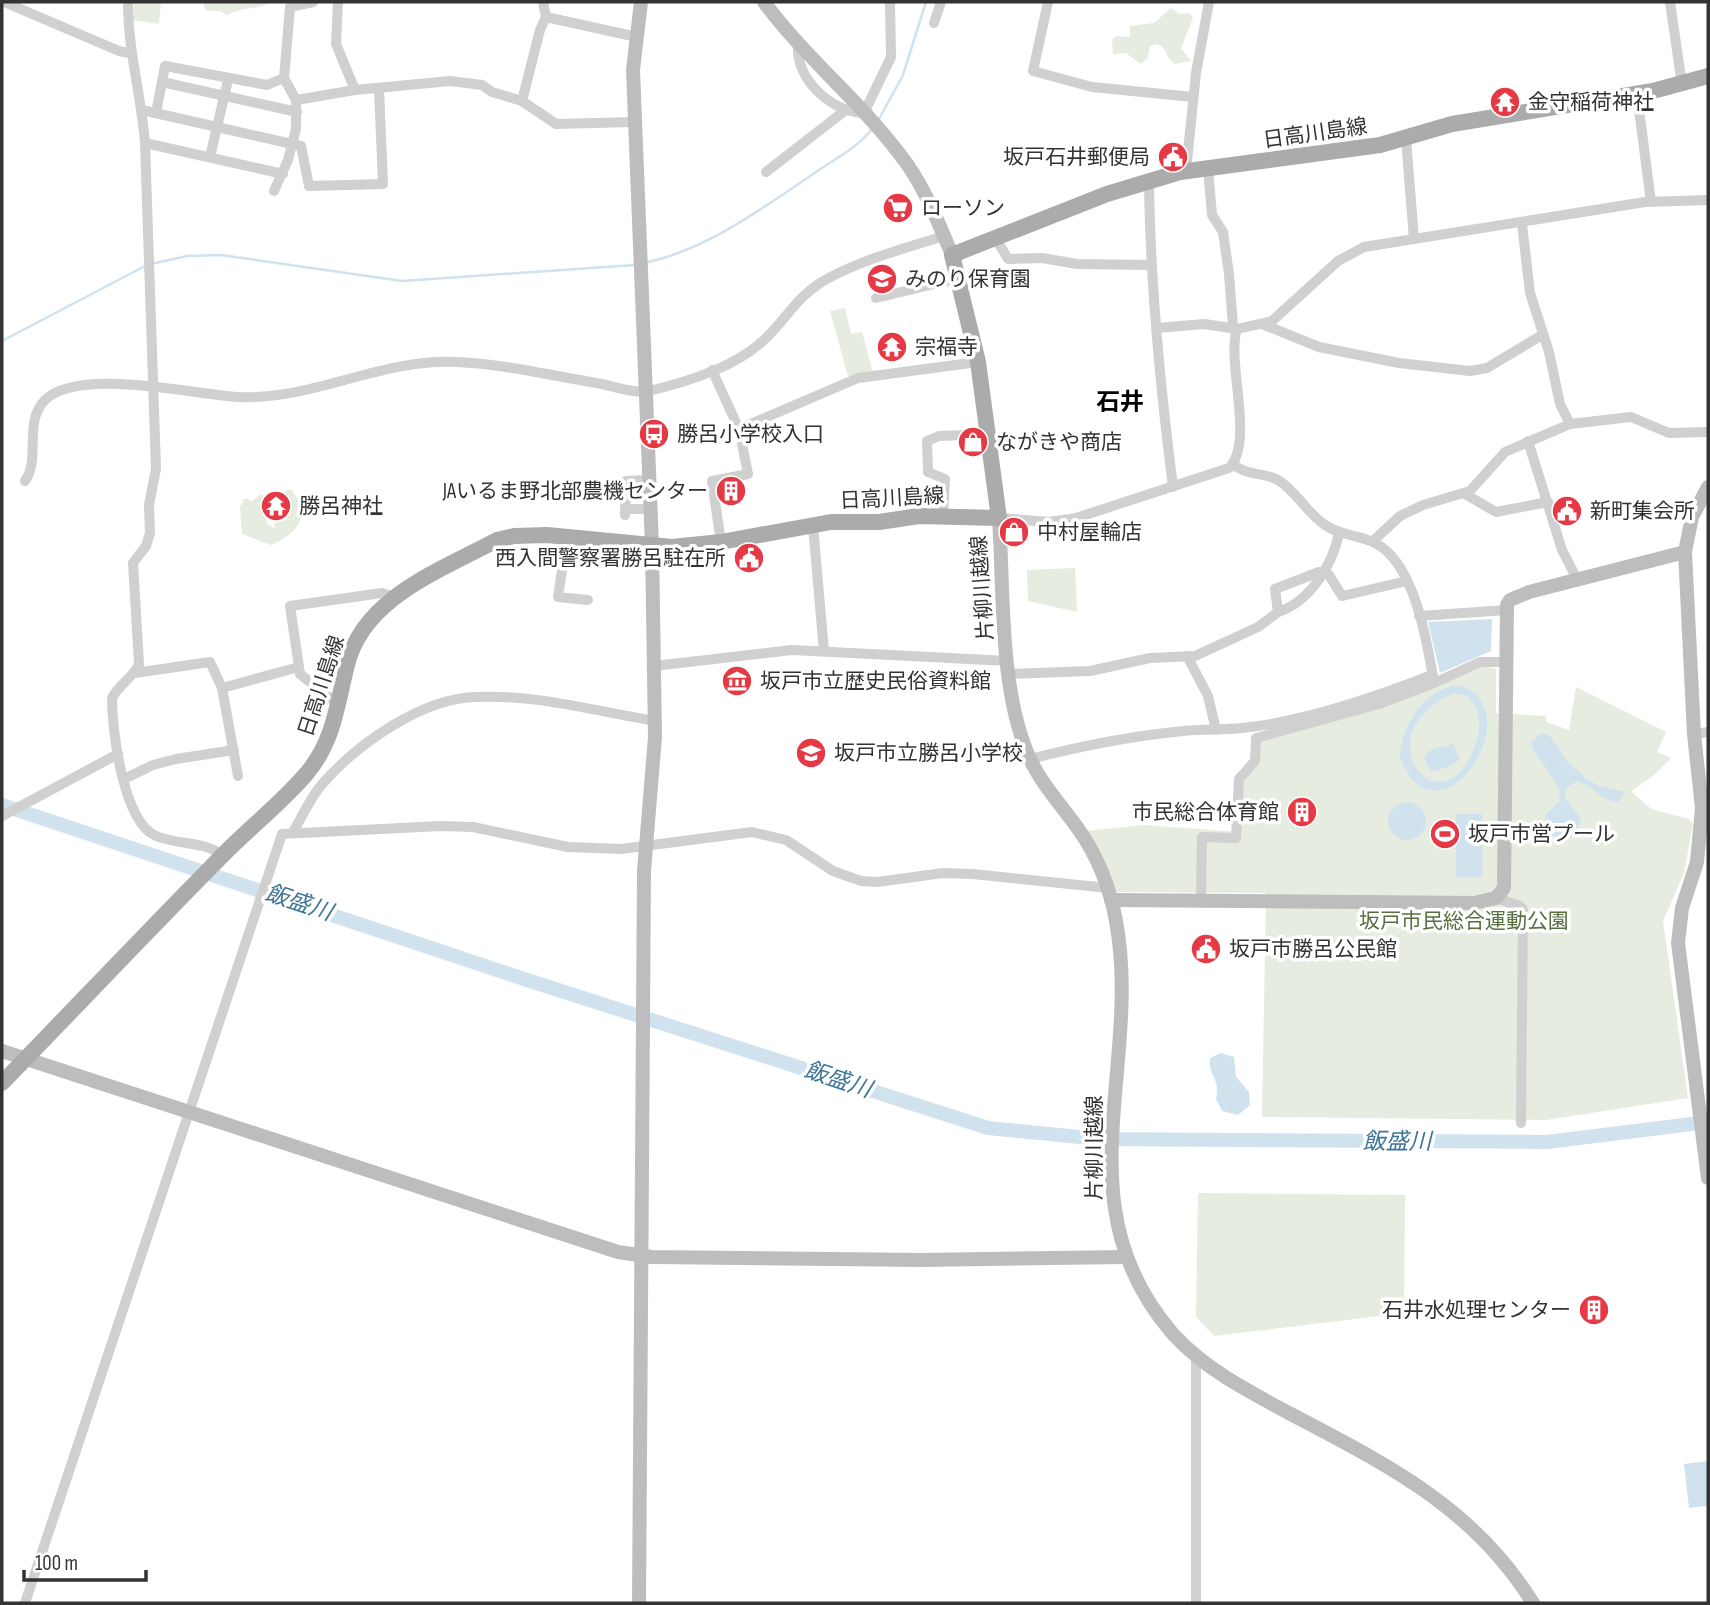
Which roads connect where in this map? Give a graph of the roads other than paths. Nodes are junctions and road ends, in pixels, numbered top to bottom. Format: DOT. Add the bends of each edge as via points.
graph roads {
  1 [pos="4,2"];
  2 [pos="128,2"];
  3 [pos="313,2"];
  4 [pos="338,2"];
  5 [pos="543,2"];
  6 [pos="641,2"];
  7 [pos="764,2"];
  8 [pos="890,2"];
  9 [pos="941,2"];
  10 [pos="1048,2"];
  11 [pos="1209,2"];
  12 [pos="1670,2"];
  13 [pos="546,17"];
  14 [pos="934,23"];
  15 [pos="637,37"];
  16 [pos="798,44"];
  17 [pos="130,53"];
  18 [pos="1708,76"];
  19 [pos="284,78"];
  20 [pos="228,80"];
  21 [pos="162,82"];
  22 [pos="1682,85"];
  23 [pos="379,89"];
  24 [pos="355,90"];
  25 [pos="1637,94"];
  26 [pos="224,97"];
  27 [pos="1193,97"];
  28 [pos="296,100"];
  29 [pos="522,101"];
  30 [pos="847,109"];
  31 [pos="142,110"];
  32 [pos="297,112"];
  33 [pos="156,113"];
  34 [pos="634,122"];
  35 [pos="872,122"];
  36 [pos="217,126"];
  37 [pos="1406,139"];
  38 [pos="145,143"];
  39 [pos="293,144"];
  40 [pos="210,157"];
  41 [pos="1208,168"];
  42 [pos="1186,171"];
  43 [pos="766,172"];
  44 [pos="283,174"];
  45 [pos="1149,180"];
  46 [pos="274,191"];
  47 [pos="1708,200"];
  48 [pos="1651,202"];
  49 [pos="1522,224"];
  50 [pos="944,236"];
  51 [pos="996,239"];
  52 [pos="1414,239"];
  53 [pos="952,255"];
  54 [pos="1151,265"];
  55 [pos="959,278"];
  56 [pos="876,298"];
  57 [pos="1262,324"];
  58 [pos="1157,328"];
  59 [pos="1235,328"];
  60 [pos="1542,335"];
  61 [pos="978,362"];
  62 [pos="712,370"];
  63 [pos="153,385"];
  64 [pos="646,392"];
  65 [pos="1570,424"];
  66 [pos="739,429"];
  67 [pos="1708,432"];
  68 [pos="989,434"];
  69 [pos="1528,441"];
  70 [pos="1233,464"];
  71 [pos="649,480"];
  72 [pos="25,481"];
  73 [pos="1173,487"];
  74 [pos="1708,487"];
  75 [pos="1465,494"];
  76 [pos="1548,502"];
  77 [pos="650,509"];
  78 [pos="943,516"];
  79 [pos="999,518"];
  80 [pos="813,526"];
  81 [pos="1339,533"];
  82 [pos="567,537"];
  83 [pos="1373,541"];
  84 [pos="721,542"];
  85 [pos="652,545"];
  86 [pos="1685,552"];
  87 [pos="1324,571"];
  88 [pos="1577,579"];
  89 [pos="1407,581"];
  90 [pos="394,597"];
  91 [pos="588,600"];
  92 [pos="1507,610"];
  93 [pos="1278,612"];
  94 [pos="1419,616"];
  95 [pos="824,651"];
  96 [pos="1187,656"];
  97 [pos="1506,662"];
  98 [pos="654,666"];
  99 [pos="299,667"];
  100 [pos="1008,667"];
  101 [pos="135,673"];
  102 [pos="1433,679"];
  103 [pos="222,688"];
  104 [pos="340,702"];
  105 [pos="655,721"];
  106 [pos="1216,730"];
  107 [pos="1701,733"];
  108 [pos="234,750"];
  109 [pos="118,754"];
  110 [pos="1030,759"];
  111 [pos="238,776"];
  112 [pos="124,779"];
  113 [pos="2,816"];
  114 [pos="293,832"];
  115 [pos="646,847"];
  116 [pos="220,858"];
  117 [pos="1110,894"];
  118 [pos="1496,898"];
  119 [pos="1201,901"];
  120 [pos="2,1051"];
  121 [pos="26,1059"];
  122 [pos="2,1083"];
  123 [pos="188,1111"];
  124 [pos="1521,1124"];
  125 [pos="1708,1178"];
  126 [pos="642,1256"];
  127 [pos="1126,1257"];
  128 [pos="1196,1356"];
  129 [pos="25,1603"];
  130 [pos="639,1603"];
  131 [pos="1196,1603"];
  132 [pos="1533,1603"];
  1 -- 17 [label="street"];
  2 -- 17 [label="street"];
  3 -- 19 [label="street" via="290,7"];
  4 -- 24 [label="street" via="336,44"];
  5 -- 13 [label="street"];
  6 -- 15 [label="street"];
  7 -- 16 [label="street"];
  8 -- 35 [label="street" via="891,57"];
  9 -- 14 [label="street"];
  10 -- 27 [label="street" via="1033,71 1092,86"];
  11 -- 27 [label="street"];
  12 -- 22 [label="street"];
  13 -- 15 [label="street"];
  13 -- 29 [label="street"];
  15 -- 34 [label="street"];
  16 -- 30 [label="street" via="797,54 814,89"];
  16 -- 35 [label="street"];
  17 -- 31 [label="street"];
  18 -- 22 [label="main road, 日高川島線"];
  19 -- 20 [label="street" via="267,85"];
  19 -- 28 [label="street"];
  20 -- 21 [label="street" via="165,66"];
  20 -- 26 [label="street"];
  21 -- 26 [label="street"];
  21 -- 33 [label="street"];
  22 -- 25 [label="main road, 日高川島線"];
  23 -- 24 [label="street"];
  23 -- 29 [label="street" via="425,82 473,83"];
  23 -- 39 [label="street" via="383,184 309,186 302,150"];
  24 -- 28 [label="street"];
  25 -- 37 [label="main road, 日高川島線" via="1452,124"];
  25 -- 48 [label="street"];
  26 -- 32 [label="street"];
  26 -- 36 [label="street"];
  27 -- 42 [label="street"];
  28 -- 32 [label="street"];
  29 -- 34 [label="street" via="556,124"];
  30 -- 35 [label="street"];
  30 -- 43 [label="street"];
  31 -- 33 [label="street"];
  31 -- 38 [label="street"];
  32 -- 39 [label="street"];
  33 -- 36 [label="street"];
  34 -- 64 [label="street"];
  35 -- 50 [label="street" via="915,176"];
  36 -- 39 [label="street"];
  36 -- 40 [label="street"];
  37 -- 41 [label="main road, 日高川島線"];
  37 -- 52 [label="street"];
  38 -- 40 [label="street"];
  38 -- 63 [label="street"];
  39 -- 44 [label="street"];
  40 -- 44 [label="street"];
  41 -- 42 [label="main road, 日高川島線"];
  41 -- 59 [label="street" via="1212,215 1223,232"];
  42 -- 45 [label="main road, 日高川島線"];
  44 -- 46 [label="street"];
  45 -- 51 [label="main road, 日高川島線"];
  45 -- 54 [label="street"];
  47 -- 48 [label="street"];
  48 -- 49 [label="street"];
  49 -- 52 [label="street"];
  49 -- 60 [label="street" via="1530,293"];
  50 -- 53 [label="street"];
  50 -- 62 [label="street" via="819,283 761,343"];
  51 -- 53 [label="main road, 日高川島線"];
  51 -- 54 [label="street" via="1008,259"];
  52 -- 57 [label="street" via="1348,254 1282,315"];
  53 -- 55 [label="main road"];
  54 -- 58 [label="street"];
  55 -- 56 [label="street"];
  55 -- 61 [label="main road"];
  57 -- 59 [label="street"];
  57 -- 60 [label="street" via="1319,346 1399,363 1470,371 1487,368"];
  58 -- 59 [label="street" via="1204,324"];
  58 -- 73 [label="street"];
  59 -- 70 [label="street" via="1240,411"];
  60 -- 65 [label="street" via="1560,404"];
  61 -- 66 [label="street" via="858,378"];
  61 -- 68 [label="main road"];
  62 -- 64 [label="street"];
  62 -- 66 [label="street"];
  63 -- 64 [label="street" via="261,397 439,361"];
  63 -- 72 [label="street" via="83,385 65,388 45,400 33,426"];
  63 -- 101 [label="street" via="156,469 149,505 150,533 133,563 140,646"];
  64 -- 71 [label="street"];
  65 -- 67 [label="street" via="1631,416 1669,433"];
  65 -- 69 [label="street"];
  66 -- 84 [label="street" via="748,474 712,481"];
  68 -- 78 [label="street" via="939,436 927,441 928,472 945,479"];
  68 -- 79 [label="main road"];
  69 -- 75 [label="street" via="1505,452"];
  69 -- 76 [label="street"];
  70 -- 73 [label="street"];
  70 -- 81 [label="street" via="1278,480 1308,511"];
  71 -- 77 [label="street"];
  71 -- 77 [label="street" via="626,481 625,512"];
  73 -- 79 [label="street" via="1066,520"];
  74 -- 86 [label="street" via="1692,517"];
  75 -- 76 [label="street" via="1496,512"];
  75 -- 83 [label="street" via="1400,516"];
  76 -- 88 [label="street" via="1562,550"];
  77 -- 85 [label="street"];
  78 -- 79 [label="main road, 日高川島線"];
  78 -- 80 [label="main road, 日高川島線"];
  79 -- 100 [label="street, 片柳川越線"];
  80 -- 84 [label="main road, 日高川島線"];
  80 -- 95 [label="street"];
  81 -- 83 [label="street"];
  81 -- 87 [label="street"];
  82 -- 85 [label="main road, 日高川島線"];
  82 -- 90 [label="main road, 日高川島線" via="504,538"];
  82 -- 91 [label="street" via="558,597"];
  83 -- 89 [label="street" via="1388,550"];
  84 -- 85 [label="main road, 日高川島線"];
  85 -- 98 [label="street"];
  86 -- 88 [label="street"];
  86 -- 107 [label="street"];
  87 -- 89 [label="street" via="1342,596"];
  87 -- 93 [label="street" via="1311,588"];
  87 -- 93 [label="street" via="1275,589"];
  88 -- 92 [label="street" via="1516,596"];
  89 -- 94 [label="street"];
  90 -- 99 [label="street" via="382,593 290,606"];
  90 -- 104 [label="main road, 日高川島線" via="377,611 357,639"];
  92 -- 94 [label="street"];
  92 -- 97 [label="street"];
  93 -- 96 [label="street" via="1231,641"];
  94 -- 102 [label="street"];
  95 -- 98 [label="street" via="773,650"];
  95 -- 100 [label="street"];
  96 -- 100 [label="street" via="1150,658 1090,671"];
  96 -- 106 [label="street" via="1208,696"];
  97 -- 102 [label="street" via="1480,662"];
  97 -- 118 [label="street" via="1504,888"];
  98 -- 105 [label="street"];
  99 -- 103 [label="street"];
  99 -- 104 [label="street" via="304,679"];
  100 -- 110 [label="street, 片柳川越線"];
  101 -- 103 [label="street" via="210,662"];
  101 -- 109 [label="street" via="112,698"];
  102 -- 106 [label="street" via="1293,718"];
  102 -- 119 [label="street" via="1379,704 1256,738 1255,761 1239,779 1237,838 1202,837"];
  103 -- 108 [label="street"];
  104 -- 116 [label="main road, 日高川島線" via="329,738 310,770"];
  105 -- 114 [label="street" via="513,698 473,696 433,705 387,729 333,773"];
  105 -- 115 [label="street"];
  106 -- 110 [label="street" via="1114,740"];
  107 -- 125 [label="street" via="1697,862 1682,908 1678,943"];
  108 -- 111 [label="street"];
  108 -- 112 [label="street" via="153,765"];
  109 -- 112 [label="street"];
  109 -- 113 [label="street"];
  110 -- 117 [label="street, 片柳川越線" via="1081,833"];
  112 -- 116 [label="street" via="139,821 149,832 159,838 208,846"];
  114 -- 115 [label="street" via="462,827 568,847"];
  114 -- 123 [label="street" via="280,836"];
  115 -- 117 [label="street" via="759,833 786,840 834,871 861,881 973,874"];
  115 -- 126 [label="street"];
  116 -- 121 [label="main road, 日高川島線"];
  117 -- 119 [label="street"];
  117 -- 127 [label="street, 片柳川越線" via="1119,944 1120,1010 1110,1156 1117,1228"];
  118 -- 119 [label="street" via="1474,903"];
  118 -- 124 [label="street" via="1523,910"];
  120 -- 121 [label="street"];
  121 -- 122 [label="main road, 日高川島線"];
  121 -- 123 [label="street"];
  123 -- 126 [label="street" via="595,1246"];
  123 -- 129 [label="street"];
  126 -- 127 [label="street" via="922,1261"];
  126 -- 130 [label="street"];
  127 -- 128 [label="street, 片柳川越線" via="1163,1321"];
  128 -- 131 [label="street"];
  128 -- 132 [label="street, 片柳川越線" via="1245,1389 1439,1499 1485,1539"];
}
